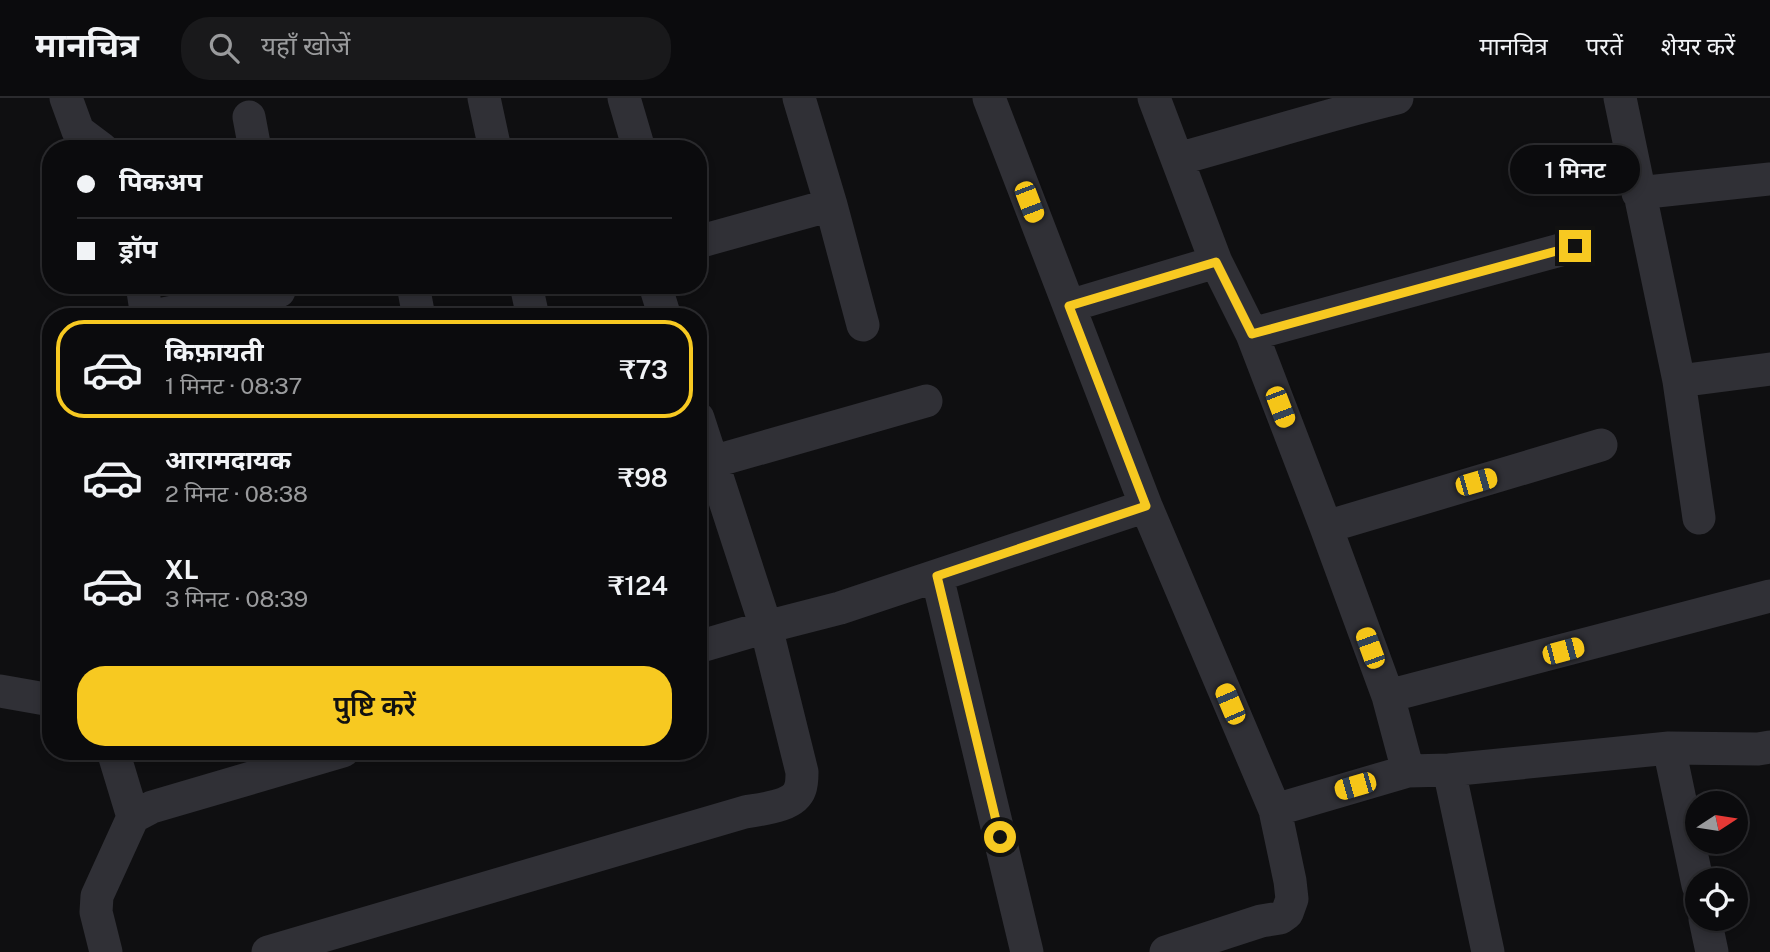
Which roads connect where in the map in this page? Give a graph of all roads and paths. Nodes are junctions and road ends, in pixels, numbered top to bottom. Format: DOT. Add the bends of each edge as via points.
graph roads {
  1 [pos="66,98"];
  2 [pos="484,98"];
  3 [pos="624,98"];
  4 [pos="799,98"];
  5 [pos="989,98"];
  6 [pos="1154,98"];
  7 [pos="1396,98"];
  8 [pos="1620,98"];
  9 [pos="90,140"];
  10 [pos="493,140"];
  11 [pos="636,140"];
  12 [pos="1178,159"];
  13 [pos="1770,179"];
  14 [pos="1639,193"];
  15 [pos="831,205"];
  16 [pos="707,239"];
  17 [pos="1575,246"];
  18 [pos="1216,262"];
  19 [pos="280,298"];
  20 [pos="1069,306"];
  21 [pos="211,308"];
  22 [pos="863,325"];
  23 [pos="1252,334"];
  24 [pos="1770,369"];
  25 [pos="1679,381"];
  26 [pos="926,401"];
  27 [pos="1601,446"];
  28 [pos="707,463"];
  29 [pos="707,469"];
  30 [pos="1146,506"];
  31 [pos="1699,518"];
  32 [pos="1326,527"];
  33 [pos="937,576"];
  34 [pos="1770,596"];
  35 [pos="766,627"];
  36 [pos="707,644"];
  37 [pos="0,691"];
  38 [pos="1388,696"];
  39 [pos="42,698"];
  40 [pos="1770,747"];
  41 [pos="1669,748"];
  42 [pos="116,760"];
  43 [pos="312,760"];
  44 [pos="1449,770"];
  45 [pos="1408,771"];
  46 [pos="1275,810"];
  47 [pos="133,817"];
  48 [pos="1694,868"];
  49 [pos="1708,931"];
  50 [pos="106,952"];
  51 [pos="268,952"];
  52 [pos="1027,952"];
  53 [pos="1166,952"];
  54 [pos="1488,952"];
  55 [pos="1712,952"];
  1 -- 9 [label="street" via="79,131"];
  2 -- 10 [label="street"];
  3 -- 11 [label="street"];
  4 -- 15 [label="street"];
  5 -- 20 [label="street"];
  6 -- 12 [label="street"];
  7 -- 12 [label="street"];
  8 -- 14 [label="street"];
  12 -- 18 [label="street"];
  13 -- 14 [label="street"];
  14 -- 25 [label="street"];
  15 -- 16 [label="street"];
  15 -- 22 [label="street"];
  17 -- 23 [label="street"];
  18 -- 20 [label="street"];
  18 -- 23 [label="street"];
  19 -- 21 [label="street"];
  20 -- 30 [label="street"];
  23 -- 32 [label="street"];
  24 -- 25 [label="street"];
  25 -- 31 [label="street"];
  26 -- 28 [label="street"];
  27 -- 32 [label="street"];
  29 -- 35 [label="street"];
  30 -- 33 [label="street"];
  30 -- 46 [label="street"];
  32 -- 38 [label="street"];
  33 -- 35 [label="street"];
  33 -- 52 [label="street"];
  34 -- 38 [label="street"];
  35 -- 36 [label="street"];
  35 -- 51 [label="street" via="802,772 800,791 791,800"];
  37 -- 39 [label="street"];
  38 -- 45 [label="street"];
  40 -- 41 [label="street"];
  41 -- 44 [label="street"];
  41 -- 48 [label="street"];
  42 -- 47 [label="street"];
  43 -- 47 [label="street" via="152,807"];
  44 -- 45 [label="street"];
  44 -- 54 [label="street"];
  45 -- 46 [label="street"];
  46 -- 53 [label="street" via="1290,881 1292,899 1287,912"];
  47 -- 50 [label="street" via="97,896 96,912"];
  49 -- 55 [label="street"];
}
